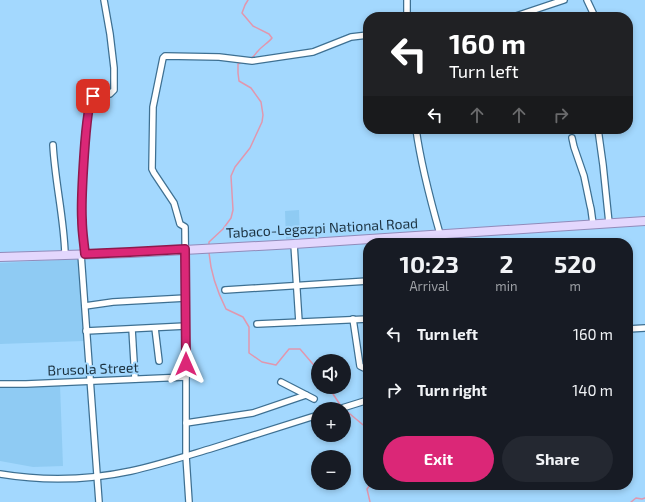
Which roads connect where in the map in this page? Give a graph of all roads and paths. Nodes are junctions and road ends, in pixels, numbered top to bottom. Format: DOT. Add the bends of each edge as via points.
graph roads {
  1 [pos="104,0"];
  2 [pos="407,0"];
  3 [pos="564,0"];
  4 [pos="587,0"];
  5 [pos="407,12"];
  6 [pos="527,12"];
  7 [pos="593,12"];
  8 [pos="363,36"];
  9 [pos="417,134"];
  10 [pos="599,134"];
  11 [pos="572,138"];
  12 [pos="53,145"];
  13 [pos="645,221"];
  14 [pos="609,223"];
  15 [pos="593,224"];
  16 [pos="440,234"];
  17 [pos="418,238"];
  18 [pos="363,241"];
  19 [pos="294,244"];
  20 [pos="185,249"];
  21 [pos="65,254"];
  22 [pos="83,254"];
  23 [pos="0,257"];
  24 [pos="363,282"];
  25 [pos="297,286"];
  26 [pos="225,290"];
  27 [pos="186,298"];
  28 [pos="85,306"];
  29 [pos="353,319"];
  30 [pos="363,319"];
  31 [pos="299,322"];
  32 [pos="257,324"];
  33 [pos="186,326"];
  34 [pos="155,328"];
  35 [pos="645,328"];
  36 [pos="132,329"];
  37 [pos="633,329"];
  38 [pos="86,331"];
  39 [pos="159,361"];
  40 [pos="363,368"];
  41 [pos="186,377"];
  42 [pos="135,379"];
  43 [pos="90,381"];
  44 [pos="281,382"];
  45 [pos="0,384"];
  46 [pos="306,395"];
  47 [pos="314,399"];
  48 [pos="363,402"];
  49 [pos="351,406"];
  50 [pos="311,417"];
  51 [pos="186,423"];
  52 [pos="186,456"];
  53 [pos="0,474"];
  54 [pos="97,476"];
  55 [pos="99,502"];
  56 [pos="189,502"];
  1 -- 22 [label="street" via="114,68 114,90 110,94 93,96 88,113 82,203"];
  2 -- 5 [label="street"];
  3 -- 6 [label="street"];
  4 -- 7 [label="street"];
  8 -- 20 [label="street" via="351,37 312,52 252,61 192,56 163,58 153,107 152,169 174,203 180,224 185,227"];
  9 -- 16 [label="street"];
  10 -- 14 [label="street"];
  11 -- 15 [label="street" via="584,176"];
  12 -- 21 [label="street"];
  13 -- 14 [label="main road, Tabaco-Legazpi National Road"];
  14 -- 15 [label="main road, Tabaco-Legazpi National Road"];
  15 -- 16 [label="main road, Tabaco-Legazpi National Road"];
  16 -- 17 [label="main road, Tabaco-Legazpi National Road"];
  18 -- 19 [label="main road, Tabaco-Legazpi National Road"];
  19 -- 20 [label="main road, Tabaco-Legazpi National Road"];
  19 -- 25 [label="street"];
  20 -- 22 [label="main road, Tabaco-Legazpi National Road"];
  20 -- 27 [label="street"];
  21 -- 22 [label="main road, Tabaco-Legazpi National Road"];
  21 -- 23 [label="main road, Tabaco-Legazpi National Road"];
  22 -- 28 [label="street"];
  24 -- 25 [label="street"];
  25 -- 26 [label="street"];
  25 -- 31 [label="street"];
  27 -- 28 [label="street"];
  27 -- 33 [label="street"];
  28 -- 38 [label="street"];
  29 -- 30 [label="street"];
  29 -- 31 [label="street"];
  29 -- 40 [label="street" via="360,366"];
  31 -- 32 [label="street"];
  33 -- 34 [label="street"];
  33 -- 41 [label="street"];
  34 -- 36 [label="street"];
  34 -- 39 [label="street"];
  35 -- 37 [label="street"];
  36 -- 38 [label="street"];
  36 -- 42 [label="street"];
  38 -- 43 [label="street"];
  41 -- 42 [label="street, Brusola Street"];
  41 -- 51 [label="street"];
  42 -- 43 [label="street, Brusola Street"];
  43 -- 45 [label="street, Brusola Street"];
  43 -- 54 [label="street"];
  44 -- 46 [label="street"];
  46 -- 47 [label="street"];
  46 -- 51 [label="street" via="253,413"];
  48 -- 49 [label="street"];
  50 -- 52 [label="street"];
  51 -- 52 [label="street"];
  52 -- 54 [label="street" via="130,471"];
  52 -- 56 [label="street"];
  53 -- 54 [label="street" via="28,478"];
  54 -- 55 [label="street"];
}
